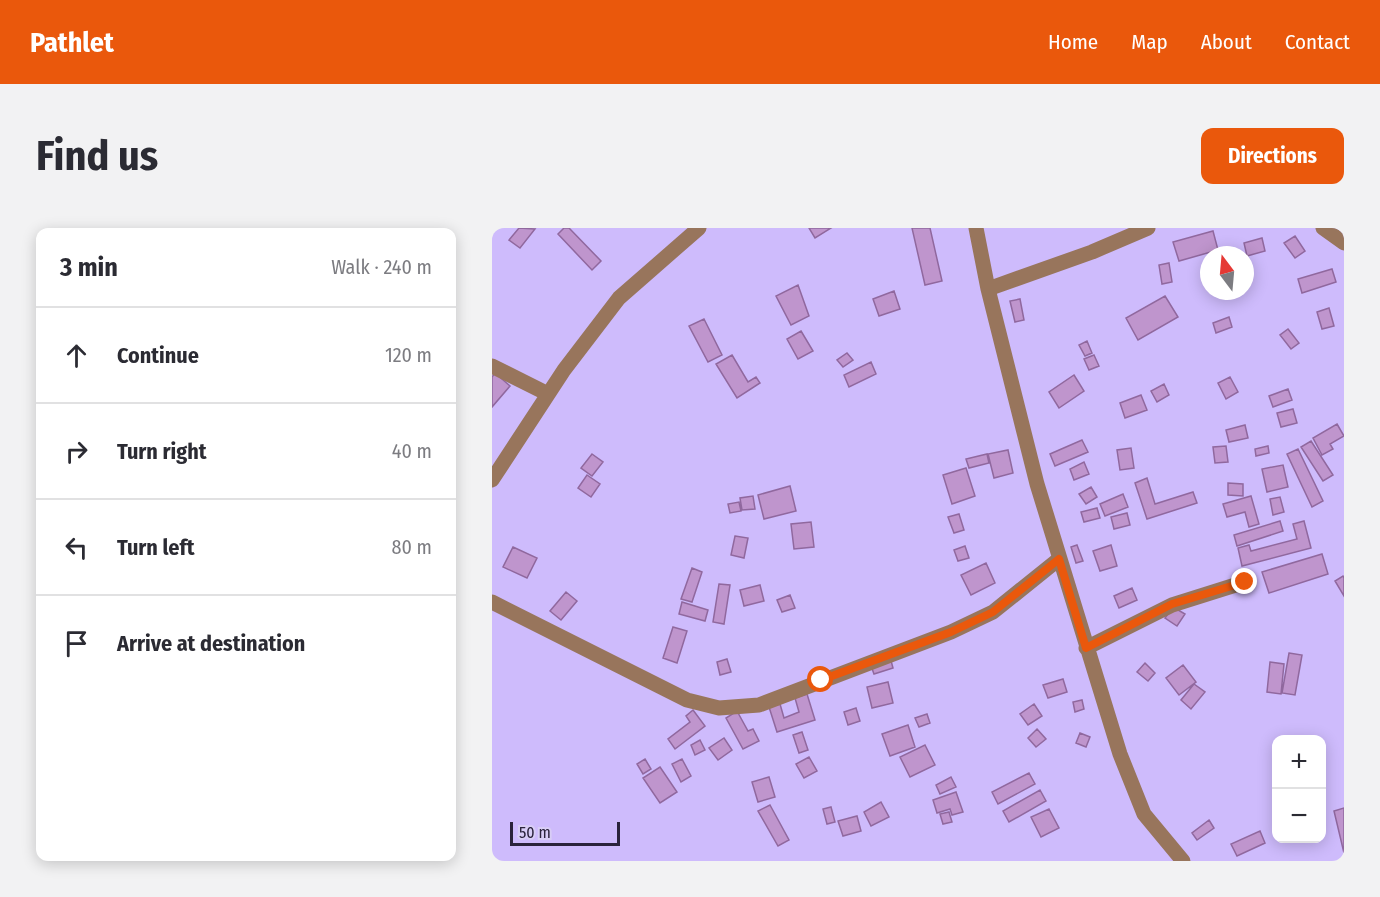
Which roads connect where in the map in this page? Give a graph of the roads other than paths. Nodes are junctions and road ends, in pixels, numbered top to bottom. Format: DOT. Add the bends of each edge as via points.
graph roads {
  1 [pos="699,228"];
  2 [pos="976,228"];
  3 [pos="1148,228"];
  4 [pos="1323,228"];
  5 [pos="1344,243"];
  6 [pos="988,289"];
  7 [pos="492,366"];
  8 [pos="548,394"];
  9 [pos="492,480"];
  10 [pos="1059,559"];
  11 [pos="1245,582"];
  12 [pos="492,602"];
  13 [pos="1086,648"];
  14 [pos="1183,861"];
  1 -- 8 [label="street" via="619,298"];
  2 -- 6 [label="street"];
  3 -- 6 [label="street"];
  4 -- 5 [label="street"];
  6 -- 10 [label="street"];
  7 -- 8 [label="street"];
  8 -- 9 [label="street"];
  10 -- 12 [label="street" via="993,612 759,705 719,708 687,700"];
  10 -- 13 [label="street"];
  11 -- 13 [label="street" via="1172,604"];
  13 -- 14 [label="street" via="1144,814"];
}
